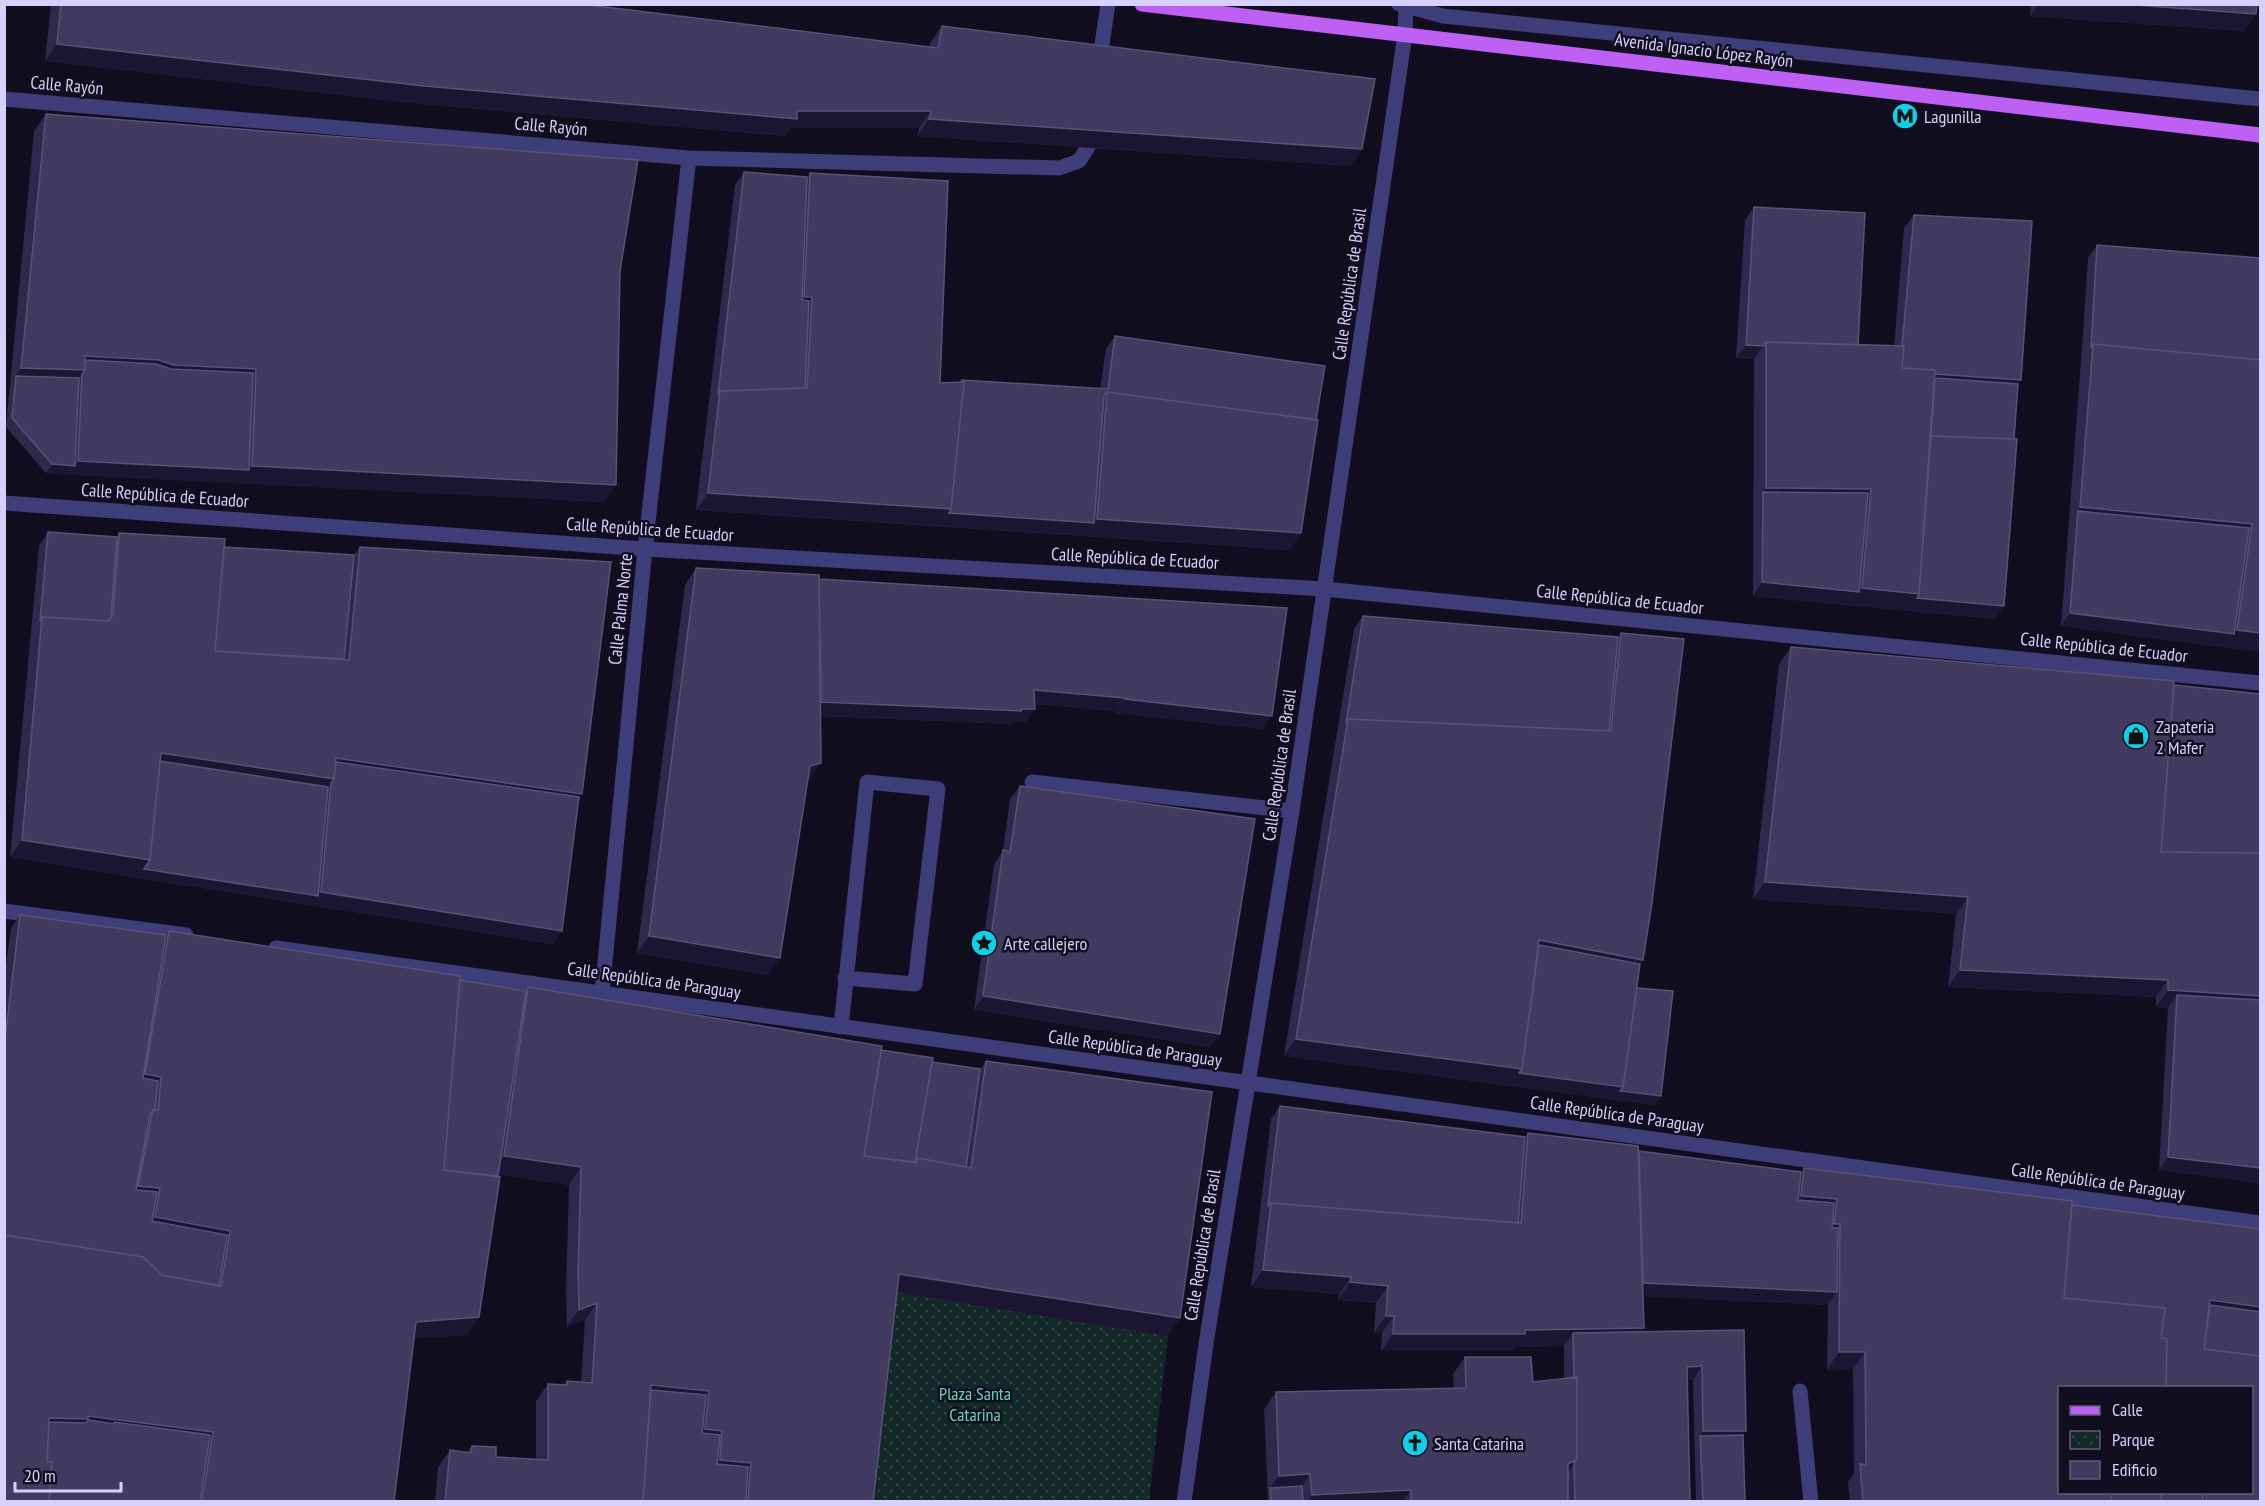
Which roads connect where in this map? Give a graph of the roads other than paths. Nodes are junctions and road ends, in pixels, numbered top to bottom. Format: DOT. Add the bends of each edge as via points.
graph roads {
  1 [pos="1108,4"];
  2 [pos="1142,4"];
  3 [pos="1404,5"];
  4 [pos="1405,34"];
  5 [pos="1099,64"];
  6 [pos="4,99"];
  7 [pos="2260,99"];
  8 [pos="2260,135"];
  9 [pos="1088,147"];
  10 [pos="689,158"];
  11 [pos="4,503"];
  12 [pos="645,549"];
  13 [pos="1324,589"];
  14 [pos="2260,682"];
  15 [pos="1032,782"];
  16 [pos="1293,812"];
  17 [pos="4,910"];
  18 [pos="204,938"];
  19 [pos="262,946"];
  20 [pos="845,978"];
  21 [pos="602,993"];
  22 [pos="841,1027"];
  23 [pos="1248,1083"];
  24 [pos="2260,1223"];
  25 [pos="1800,1392"];
  26 [pos="1184,1502"];
  27 [pos="1811,1502"];
  1 -- 5 [label="street"];
  2 -- 4 [label="main road, Avenida Ignacio López Rayón"];
  3 -- 4 [label="street, Calle República de Brasil"];
  3 -- 7 [label="street" via="1443,16"];
  4 -- 8 [label="main road, Avenida Ignacio López Rayón"];
  4 -- 13 [label="street, Calle República de Brasil"];
  6 -- 10 [label="street, Calle Rayón"];
  9 -- 10 [label="street, Calle Rayón" via="1078,161 1059,168"];
  10 -- 12 [label="street, Calle Palma Norte"];
  11 -- 12 [label="street, Calle República de Ecuador"];
  12 -- 13 [label="street, Calle República de Ecuador"];
  12 -- 21 [label="street, Calle Palma Norte"];
  13 -- 14 [label="street, Calle República de Ecuador"];
  13 -- 16 [label="street, Calle República de Brasil"];
  15 -- 16 [label="street"];
  16 -- 23 [label="street, Calle República de Brasil"];
  17 -- 18 [label="street"];
  19 -- 21 [label="street, Calle República de Paraguay"];
  20 -- 20 [label="street" via="867,782 938,789 915,984"];
  20 -- 22 [label="street"];
  21 -- 22 [label="street, Calle República de Paraguay"];
  22 -- 23 [label="street, Calle República de Paraguay"];
  23 -- 24 [label="street, Calle República de Paraguay"];
  23 -- 26 [label="street, Calle República de Brasil"];
  25 -- 27 [label="street"];
}
